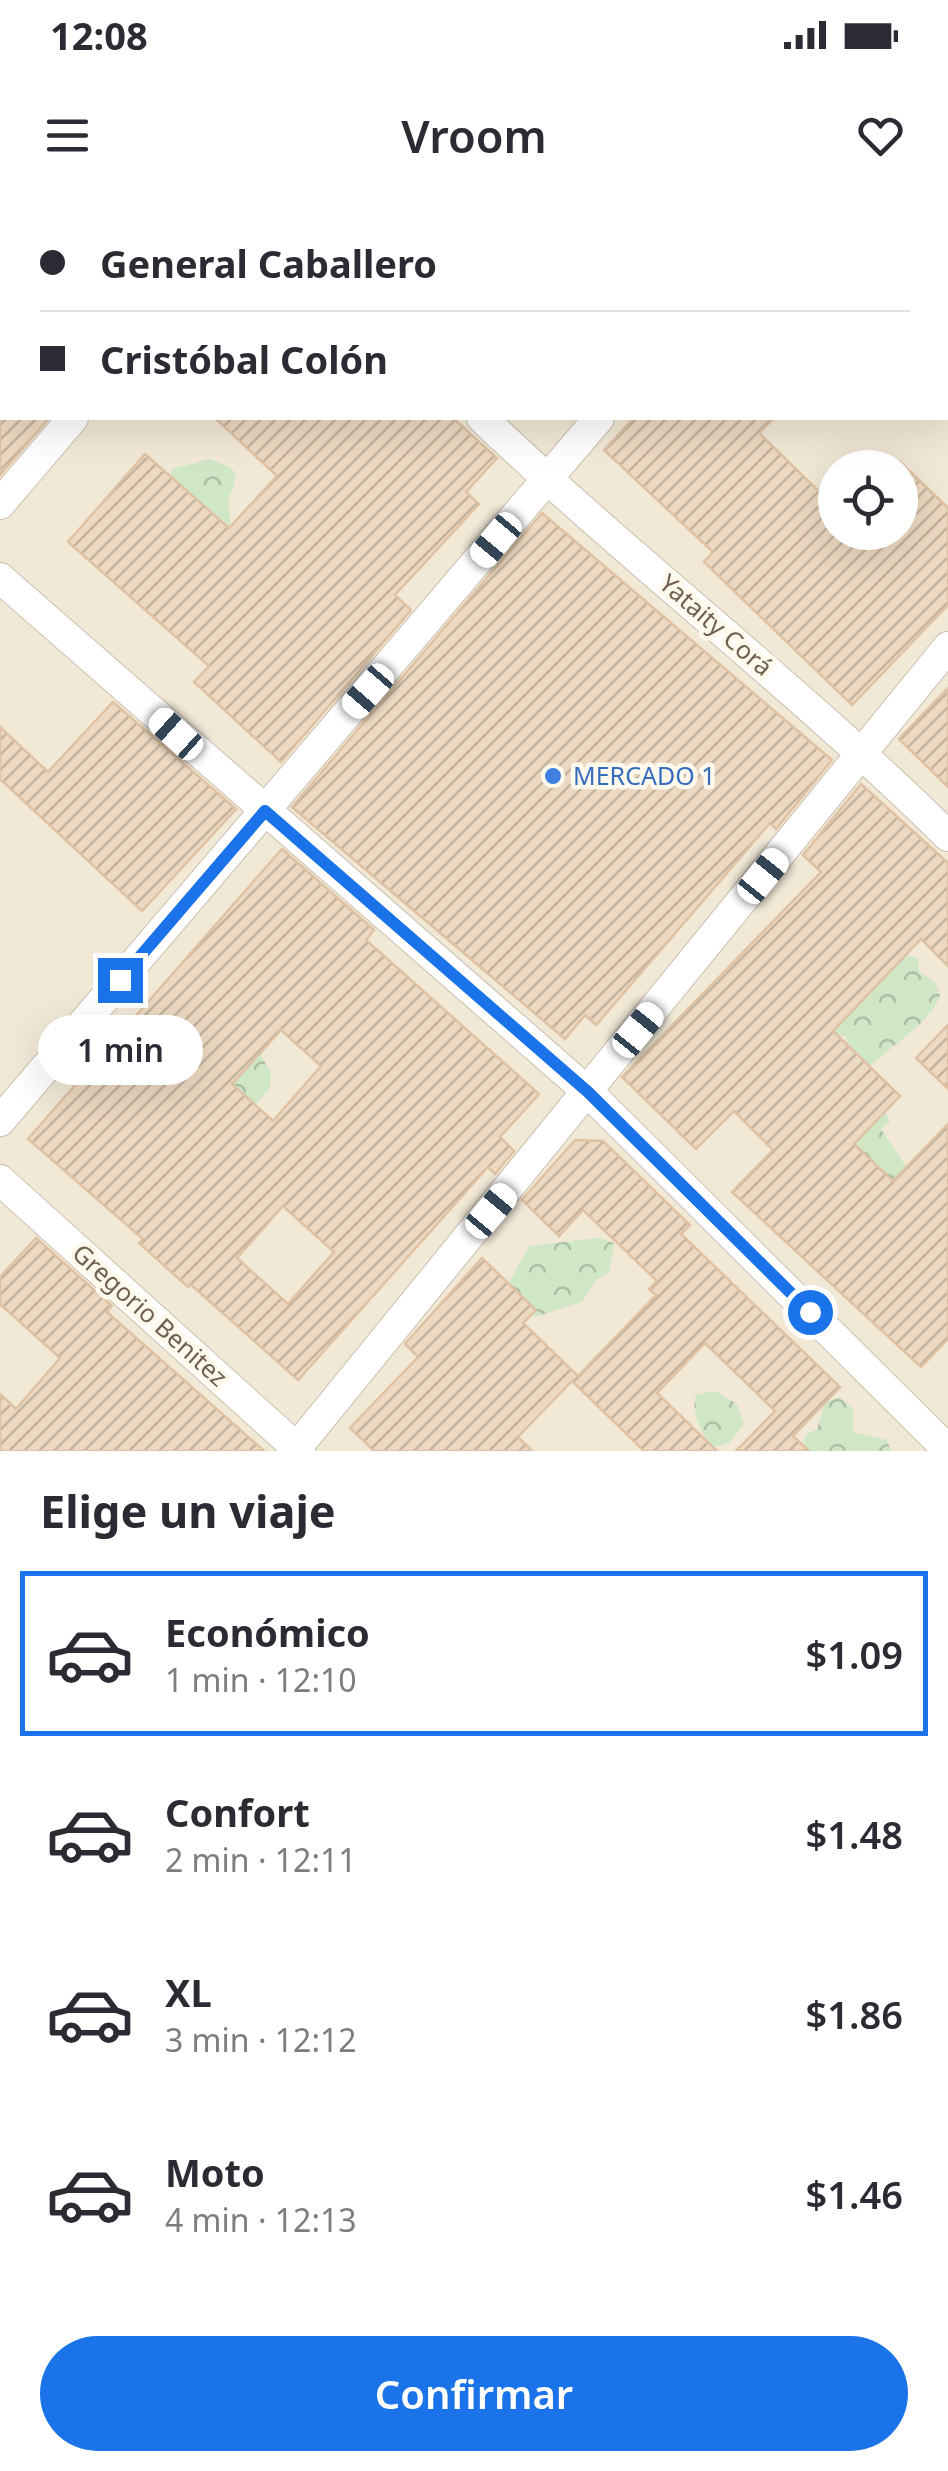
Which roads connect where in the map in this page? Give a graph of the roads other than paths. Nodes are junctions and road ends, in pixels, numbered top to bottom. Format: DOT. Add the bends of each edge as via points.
graph roads {
  1 [pos="71,420"];
  2 [pos="484,420"];
  3 [pos="597,420"];
  4 [pos="547,480"];
  5 [pos="0,504"];
  6 [pos="0,578"];
  7 [pos="948,648"];
  8 [pos="862,752"];
  9 [pos="265,811"];
  10 [pos="948,836"];
  11 [pos="588,1092"];
  12 [pos="0,1121"];
  13 [pos="0,1180"];
  14 [pos="297,1450"];
  15 [pos="948,1450"];
  1 -- 5 [label="street"];
  2 -- 4 [label="street, Yataity Corá"];
  3 -- 4 [label="street"];
  4 -- 8 [label="street, Yataity Corá"];
  4 -- 9 [label="street"];
  6 -- 9 [label="street"];
  7 -- 8 [label="street"];
  8 -- 10 [label="street, Yataity Corá"];
  8 -- 11 [label="street"];
  9 -- 11 [label="street"];
  9 -- 12 [label="street"];
  11 -- 14 [label="street"];
  11 -- 15 [label="street"];
  13 -- 14 [label="street, Gregorio Benitez"];
}
